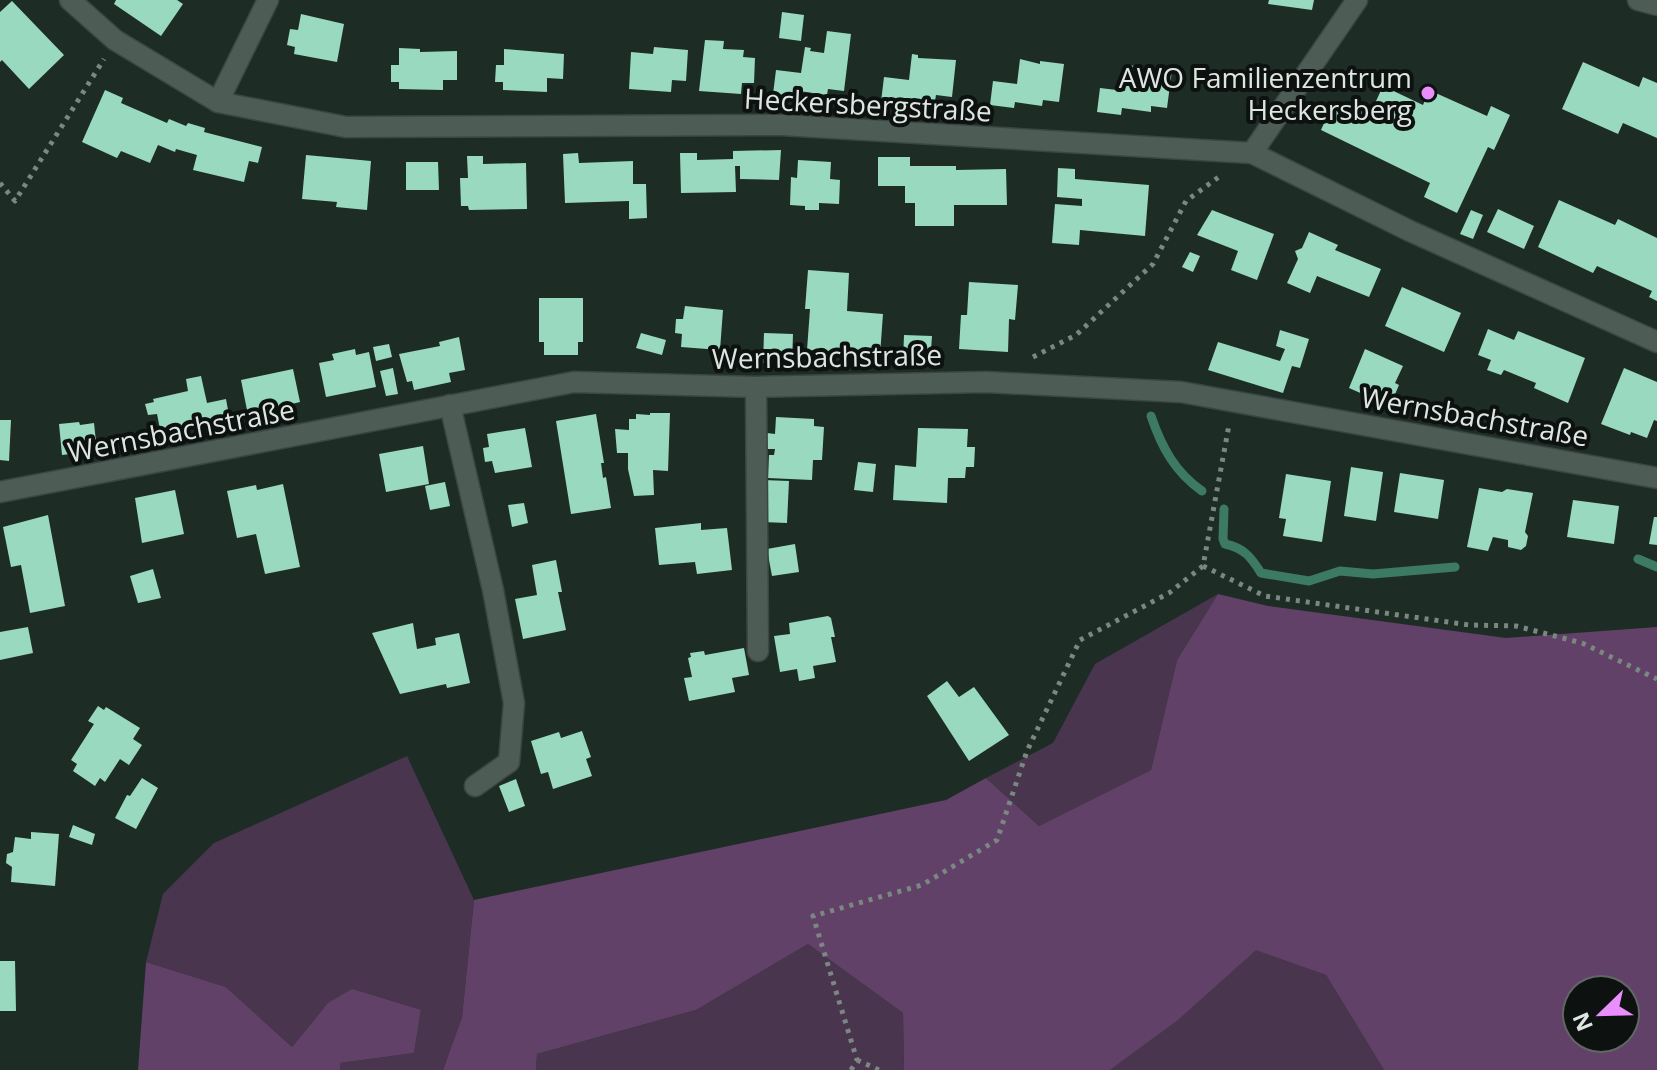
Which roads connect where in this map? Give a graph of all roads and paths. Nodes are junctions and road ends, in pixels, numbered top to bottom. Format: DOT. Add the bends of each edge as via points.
graph roads {
  1 [pos="70,0"];
  2 [pos="268,0"];
  3 [pos="1357,0"];
  4 [pos="1638,0"];
  5 [pos="1657,5"];
  6 [pos="115,40"];
  7 [pos="218,102"];
  8 [pos="1252,153"];
  9 [pos="0,183"];
  10 [pos="1657,342"];
  11 [pos="1025,362"];
  12 [pos="756,387"];
  13 [pos="1233,400"];
  14 [pos="450,405"];
  15 [pos="1657,478"];
  16 [pos="0,492"];
  17 [pos="1203,566"];
  18 [pos="758,651"];
  19 [pos="1657,679"];
  20 [pos="475,786"];
  21 [pos="857,1060"];
  22 [pos="851,1070"];
  23 [pos="879,1070"];
  1 -- 6 [label="street, Heckersbergstraße"];
  2 -- 7 [label="street"];
  3 -- 8 [label="street"];
  4 -- 5 [label="street"];
  6 -- 7 [label="street, Heckersbergstraße"];
  6 -- 9 [label="path" via="15,201"];
  7 -- 8 [label="street, Heckersbergstraße" via="346,127 782,125"];
  8 -- 10 [label="street, Heckersbergstraße"];
  8 -- 11 [label="path" via="1186,201 1153,264 1087,325"];
  12 -- 13 [label="street, Wernsbachstraße" via="986,382 1181,392"];
  12 -- 14 [label="street, Wernsbachstraße" via="574,382"];
  12 -- 18 [label="street"];
  13 -- 15 [label="street, Wernsbachstraße"];
  13 -- 17 [label="path"];
  14 -- 16 [label="street, Wernsbachstraße"];
  14 -- 20 [label="street" via="514,703 509,762"];
  17 -- 19 [label="path" via="1265,596 1469,625 1516,626 1582,643"];
  17 -- 21 [label="path" via="1169,593 1080,640 1027,751 997,840 922,885 813,916"];
  21 -- 22 [label="path"];
  21 -- 23 [label="path"];
}
